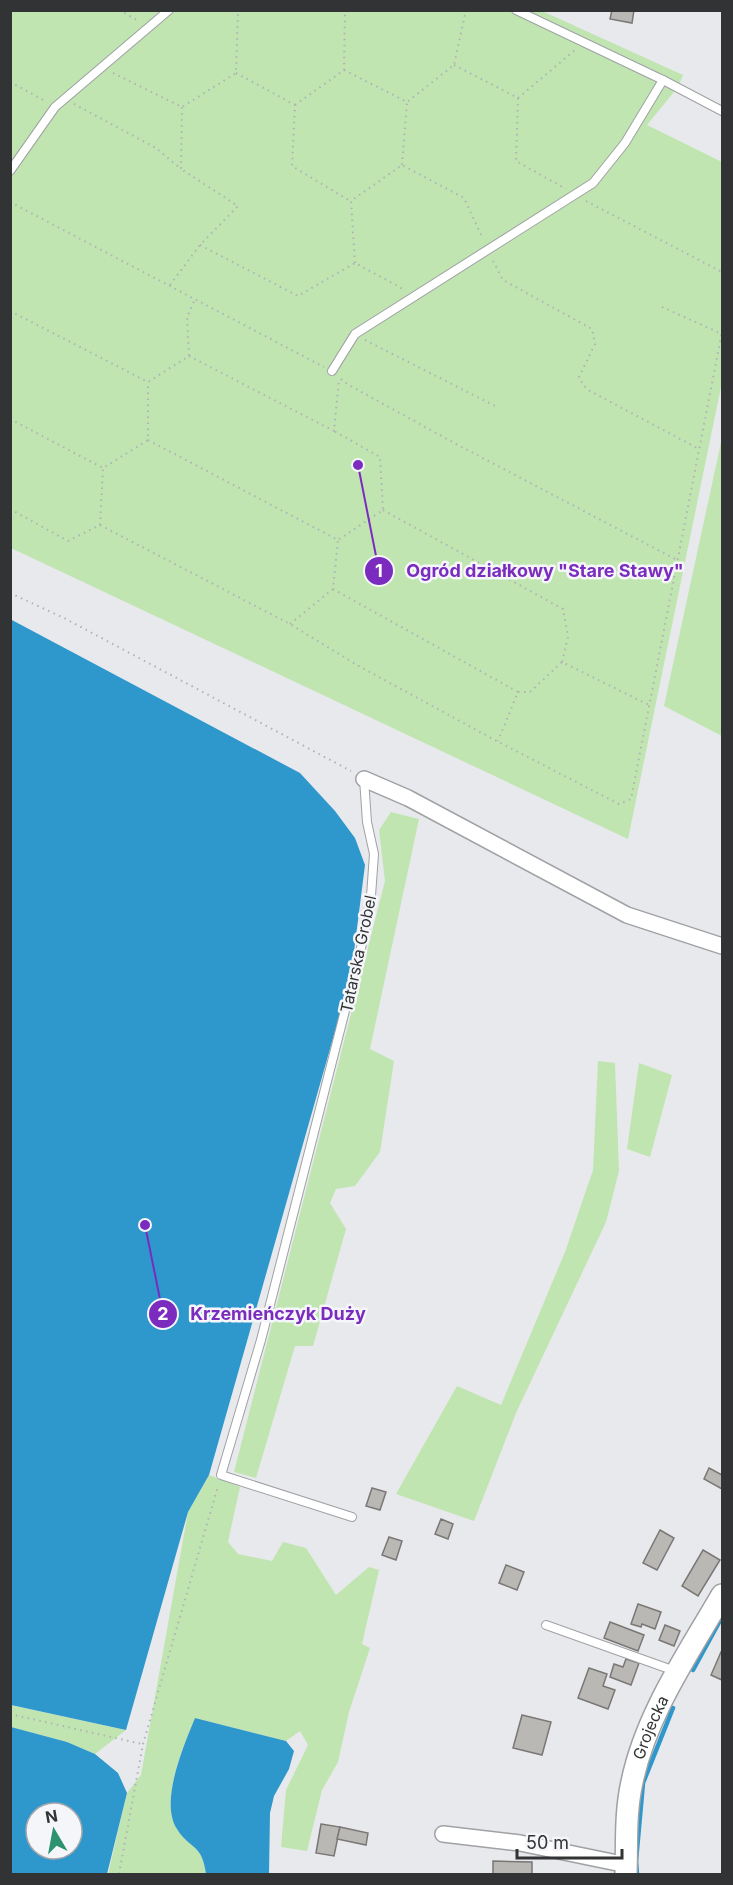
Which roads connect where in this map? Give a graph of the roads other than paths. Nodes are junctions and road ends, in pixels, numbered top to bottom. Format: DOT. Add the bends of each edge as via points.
graph roads {
  1 [pos="169,10"];
  2 [pos="516,10"];
  3 [pos="663,80"];
  4 [pos="723,111"];
  5 [pos="10,171"];
  6 [pos="332,371"];
  7 [pos="364,778"];
  8 [pos="723,946"];
  9 [pos="352,1517"];
  10 [pos="723,1595"];
  11 [pos="546,1625"];
  12 [pos="678,1672"];
  13 [pos="443,1834"];
  14 [pos="626,1870"];
  1 -- 5 [label="lane" via="55,107"];
  2 -- 3 [label="lane"];
  3 -- 4 [label="lane"];
  3 -- 6 [label="lane" via="625,143 594,183 355,334"];
  7 -- 8 [label="street" via="627,915"];
  7 -- 9 [label="lane, Tatarska Grobel" via="374,854 363,940 261,1341 222,1475"];
  10 -- 12 [label="street, Grojecka"];
  11 -- 12 [label="lane"];
  12 -- 14 [label="street, Grojecka" via="637,1759 628,1810"];
  13 -- 14 [label="street" via="520,1843"];
}
